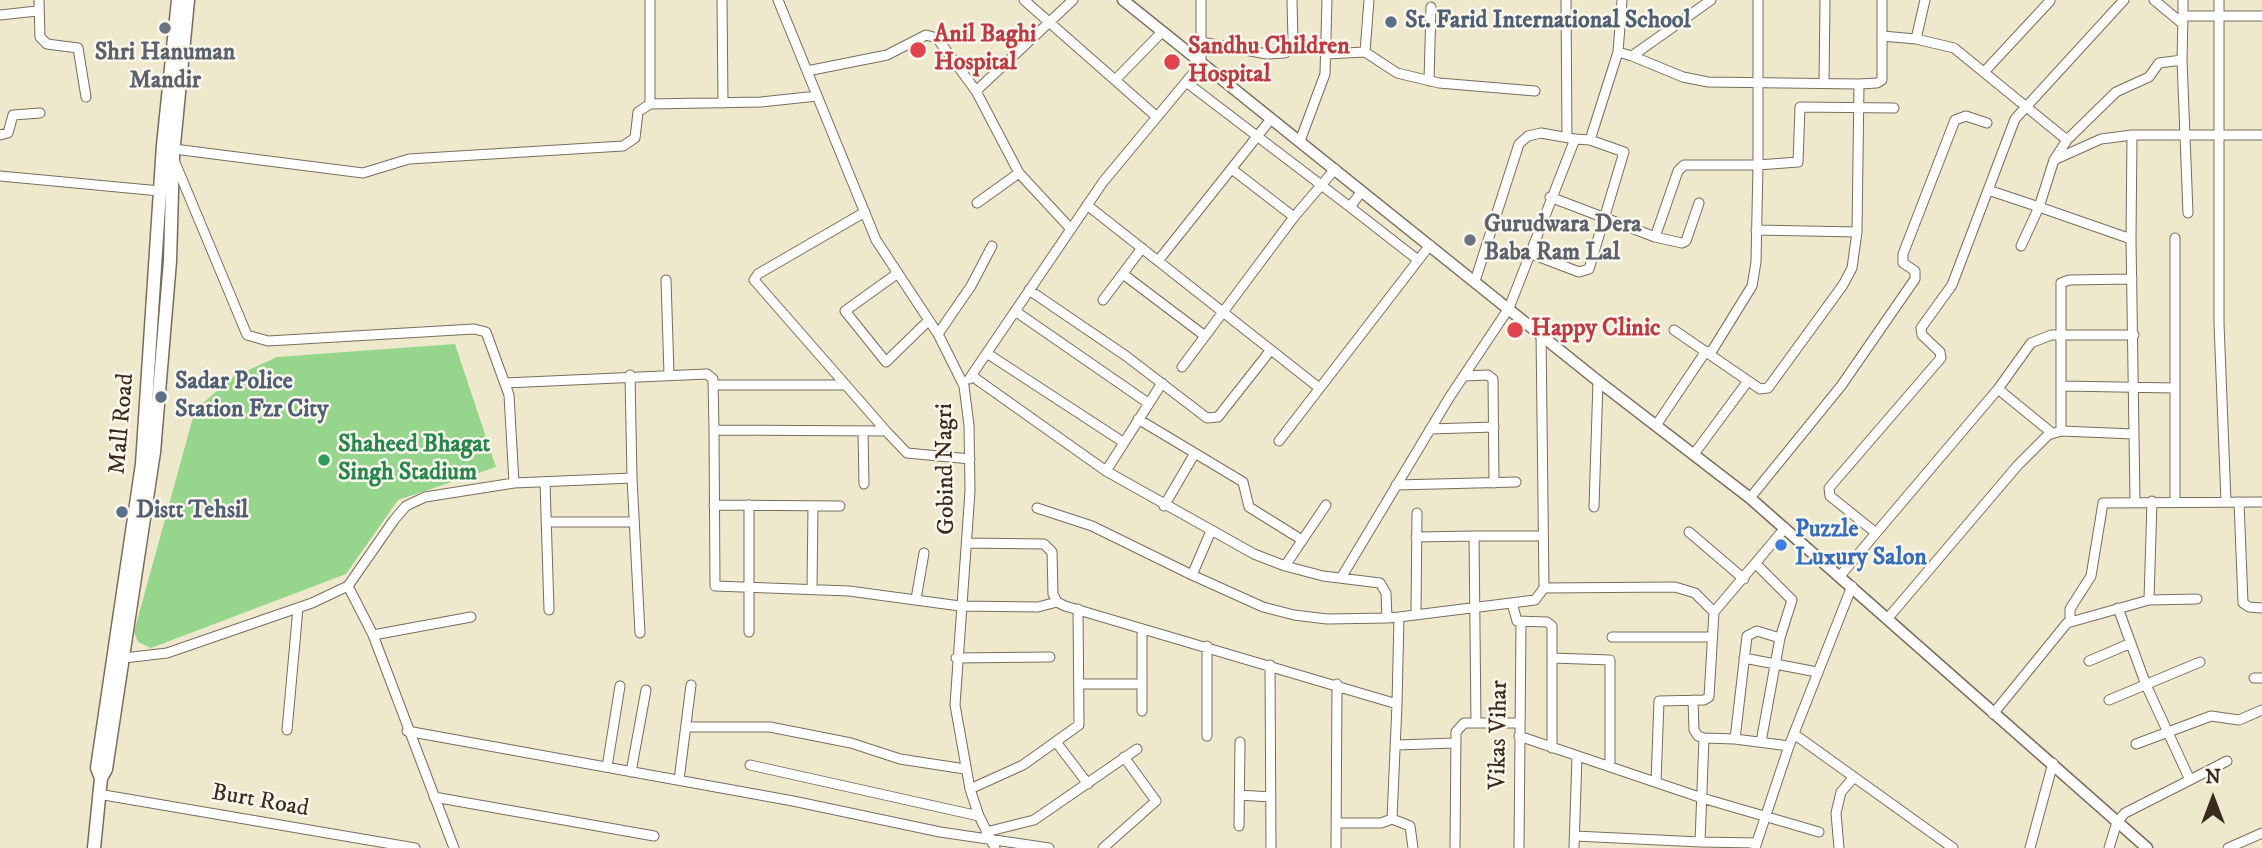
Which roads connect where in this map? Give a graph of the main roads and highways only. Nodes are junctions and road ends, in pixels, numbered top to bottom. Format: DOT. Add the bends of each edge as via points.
graph roads {
  1 [pos="177,0"];
  2 [pos="188,0"];
  3 [pos="1123,0"];
  4 [pos="101,778"];
  5 [pos="94,848"];
  6 [pos="2147,848"];
  1 -- 4 [label="highway, Mall Road" via="159,191 142,464 97,768"];
  2 -- 4 [label="highway" via="173,154 178,181 159,410 124,658"];
  3 -- 6 [label="main road" via="1750,498"];
  4 -- 5 [label="highway, Mall Road"];
}
